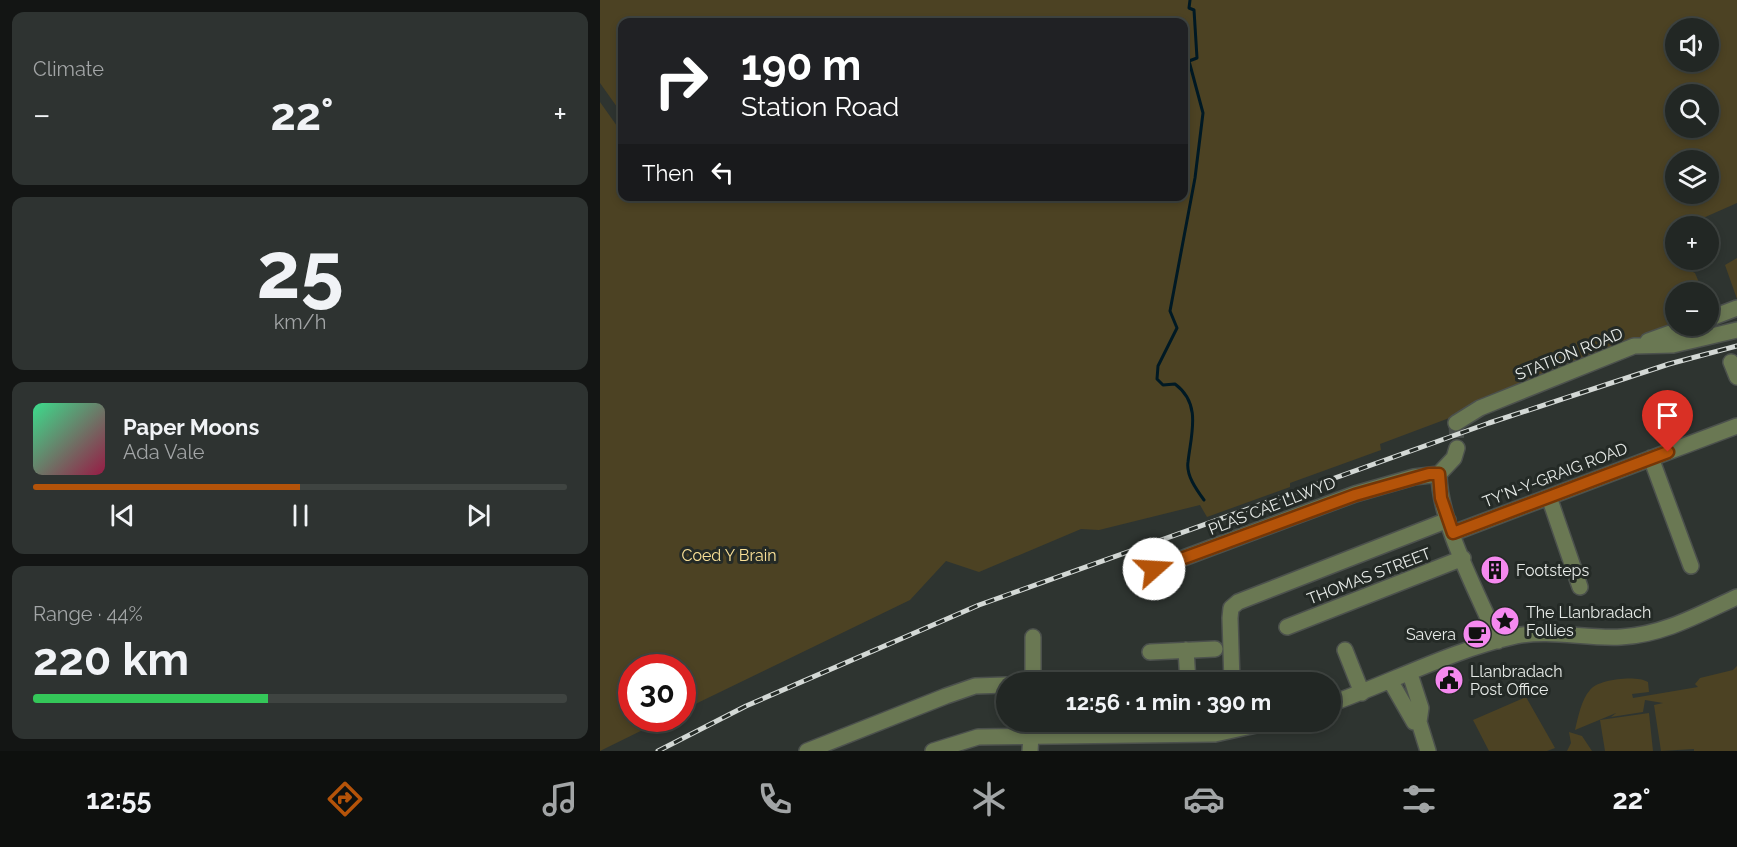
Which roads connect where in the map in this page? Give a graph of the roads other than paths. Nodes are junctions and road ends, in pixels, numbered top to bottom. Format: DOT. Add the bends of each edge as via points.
graph roads {
  1 [pos="1737,308"];
  2 [pos="1719,315"];
  3 [pos="1737,330"];
  4 [pos="1665,335"];
  5 [pos="1634,346"];
  6 [pos="1731,362"];
  7 [pos="1737,377"];
  8 [pos="1456,423"];
  9 [pos="1737,426"];
  10 [pos="1457,448"];
  11 [pos="1651,458"];
  12 [pos="1439,474"];
  13 [pos="1549,497"];
  14 [pos="1450,526"];
  15 [pos="1464,558"];
  16 [pos="1691,566"];
  17 [pos="1154,569"];
  18 [pos="1580,586"];
  19 [pos="1737,597"];
  20 [pos="1287,627"];
  21 [pos="1033,637"];
  22 [pos="1498,641"];
  23 [pos="1215,649"];
  24 [pos="1186,650"];
  25 [pos="1345,650"];
  26 [pos="1150,652"];
  27 [pos="1033,672"];
  28 [pos="1187,672"];
  29 [pos="1232,672"];
  30 [pos="1410,674"];
  31 [pos="1391,682"];
  32 [pos="996,685"];
  33 [pos="1362,693"];
  34 [pos="1341,700"];
  35 [pos="1419,722"];
  36 [pos="1207,732"];
  37 [pos="1031,736"];
  38 [pos="807,751"];
  39 [pos="933,751"];
  40 [pos="1428,751"];
  1 -- 2 [label="street"];
  3 -- 5 [label="street, STATION ROAD" via="1673,345"];
  4 -- 5 [label="street"];
  5 -- 8 [label="street, STATION ROAD" via="1480,408"];
  6 -- 7 [label="street"];
  9 -- 11 [label="street, TY'N-Y-GRAIG ROAD"];
  10 -- 12 [label="street" via="1454,458"];
  11 -- 13 [label="street, TY'N-Y-GRAIG ROAD"];
  11 -- 16 [label="street"];
  12 -- 14 [label="street"];
  12 -- 17 [label="street, PLAS CAE LLWYD" via="1414,477 1355,495"];
  13 -- 14 [label="street, TY'N-Y-GRAIG ROAD"];
  13 -- 18 [label="street"];
  14 -- 15 [label="street"];
  14 -- 29 [label="street, TY'N-Y-GRAIG ROAD" via="1238,602 1231,608 1230,618"];
  15 -- 20 [label="street, THOMAS STREET"];
  15 -- 22 [label="street"];
  19 -- 22 [label="street" via="1688,620 1641,634 1612,637 1539,633"];
  21 -- 27 [label="street"];
  22 -- 30 [label="street"];
  23 -- 24 [label="street"];
  24 -- 26 [label="street"];
  24 -- 28 [label="street"];
  25 -- 33 [label="street"];
  30 -- 31 [label="street"];
  30 -- 35 [label="street" via="1421,708"];
  31 -- 33 [label="street"];
  31 -- 35 [label="street" via="1408,715"];
  32 -- 38 [label="street" via="975,686 946,696"];
  33 -- 34 [label="street"];
  35 -- 40 [label="street"];
  36 -- 37 [label="street"];
  37 -- 39 [label="street" via="978,737"];
}
